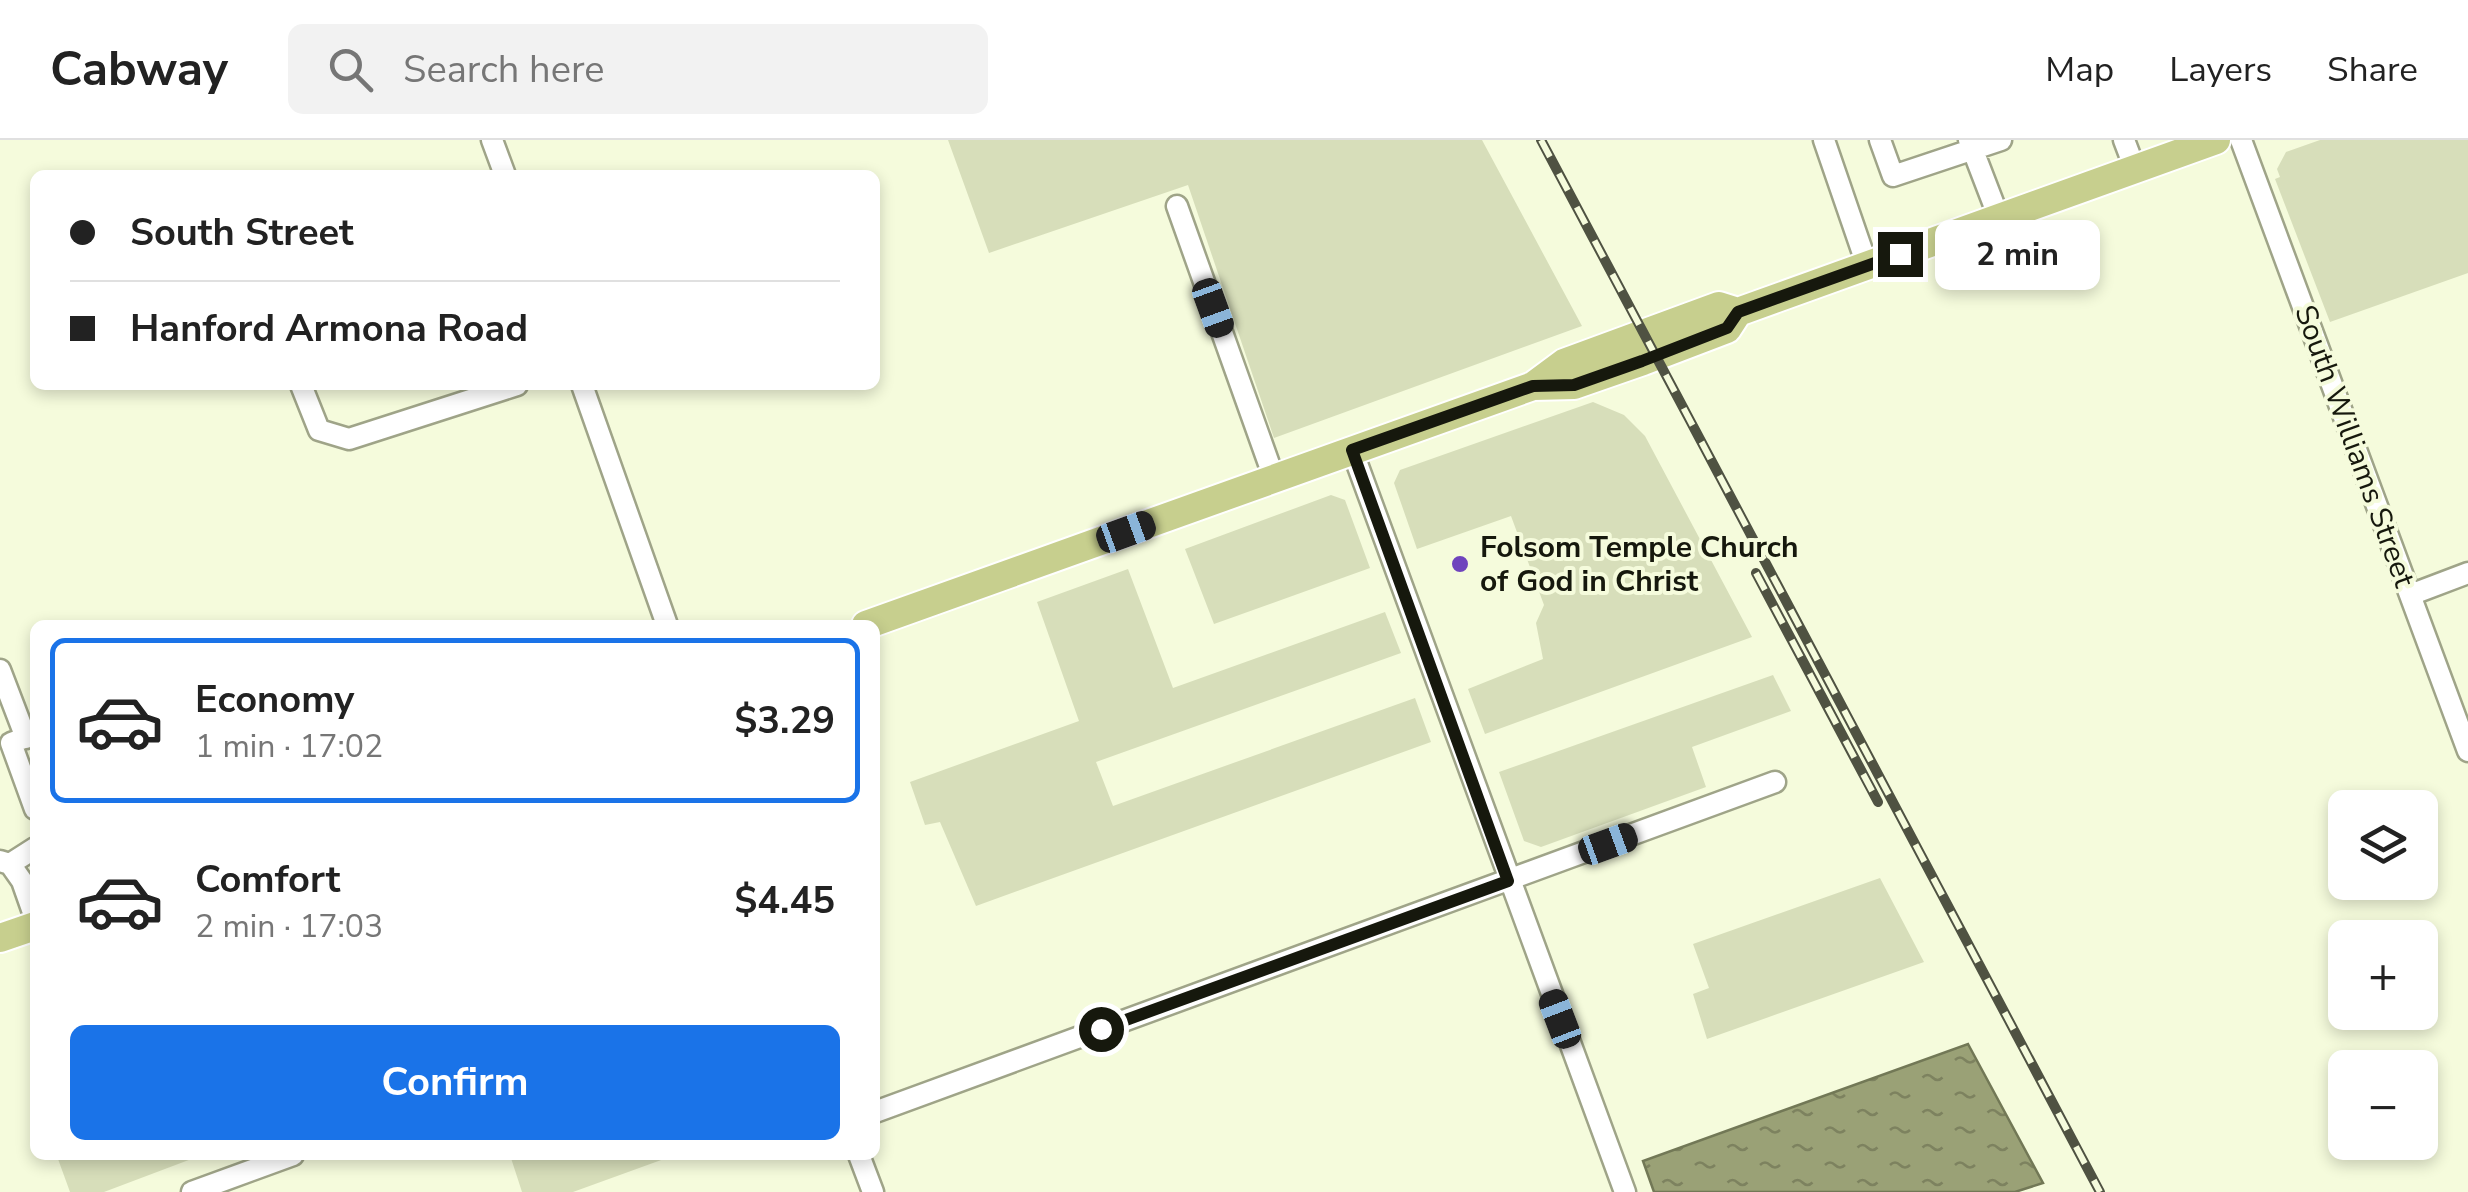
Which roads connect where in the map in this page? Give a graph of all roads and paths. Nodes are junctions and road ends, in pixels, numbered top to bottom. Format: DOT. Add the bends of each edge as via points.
graph roads {
  1 [pos="492,140"];
  2 [pos="1824,140"];
  3 [pos="1880,140"];
  4 [pos="2001,140"];
  5 [pos="2124,140"];
  6 [pos="2216,140"];
  7 [pos="2241,140"];
  8 [pos="1971,145"];
  9 [pos="2135,169"];
  10 [pos="503,170"];
  11 [pos="1177,206"];
  12 [pos="2000,218"];
  13 [pos="1867,266"];
  14 [pos="303,390"];
  15 [pos="501,390"];
  16 [pos="584,390"];
  17 [pos="1352,450"];
  18 [pos="1274,478"];
  19 [pos="2468,573"];
  20 [pos="2410,596"];
  21 [pos="665,620"];
  22 [pos="880,620"];
  23 [pos="0,670"];
  24 [pos="30,736"];
  25 [pos="2468,751"];
  26 [pos="1774,782"];
  27 [pos="30,794"];
  28 [pos="30,850"];
  29 [pos="5,863"];
  30 [pos="1508,881"];
  31 [pos="30,906"];
  32 [pos="30,924"];
  33 [pos="0,938"];
  34 [pos="880,1110"];
  35 [pos="279,1160"];
  36 [pos="861,1160"];
  37 [pos="192,1192"];
  38 [pos="873,1192"];
  39 [pos="1625,1192"];
  1 -- 10 [label="street"];
  2 -- 13 [label="street"];
  3 -- 8 [label="street" via="1892,176"];
  4 -- 8 [label="street"];
  5 -- 9 [label="street"];
  6 -- 9 [label="main road"];
  7 -- 20 [label="street, South Williams Street"];
  8 -- 12 [label="street"];
  9 -- 12 [label="main road"];
  11 -- 18 [label="street"];
  12 -- 13 [label="main road"];
  13 -- 17 [label="main road" via="1738,312 1727,328 1642,361 1574,385 1533,386"];
  14 -- 15 [label="street" via="319,430 349,439"];
  16 -- 21 [label="street"];
  17 -- 18 [label="main road"];
  17 -- 30 [label="street"];
  18 -- 22 [label="main road"];
  19 -- 20 [label="street"];
  20 -- 25 [label="street, South Williams Street"];
  23 -- 24 [label="street"];
  24 -- 27 [label="street" via="11,743"];
  26 -- 30 [label="street"];
  28 -- 29 [label="street"];
  29 -- 31 [label="street" via="22,881"];
  30 -- 34 [label="street"];
  30 -- 39 [label="street"];
  32 -- 33 [label="main road"];
  35 -- 37 [label="street"];
  36 -- 38 [label="street"];
}
